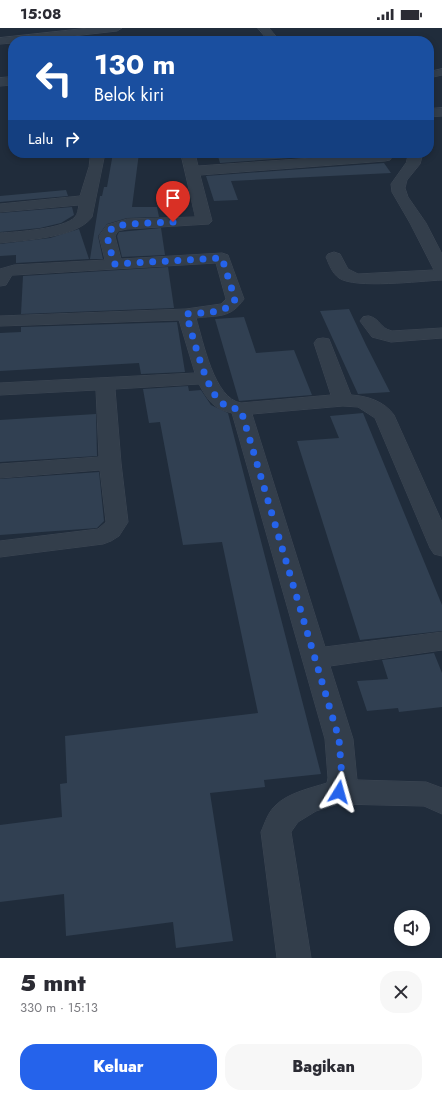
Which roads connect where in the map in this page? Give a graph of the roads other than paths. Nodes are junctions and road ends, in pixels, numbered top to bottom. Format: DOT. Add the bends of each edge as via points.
graph roads {
  1 [pos="118,28"];
  2 [pos="263,28"];
  3 [pos="45,36"];
  4 [pos="270,36"];
  5 [pos="284,158"];
  6 [pos="357,158"];
  7 [pos="416,158"];
  8 [pos="96,164"];
  9 [pos="190,164"];
  10 [pos="87,200"];
  11 [pos="0,208"];
  12 [pos="0,238"];
  13 [pos="334,257"];
  14 [pos="114,264"];
  15 [pos="442,270"];
  16 [pos="442,275"];
  17 [pos="0,281"];
  18 [pos="186,314"];
  19 [pos="0,321"];
  20 [pos="369,322"];
  21 [pos="442,333"];
  22 [pos="323,343"];
  23 [pos="206,378"];
  24 [pos="105,383"];
  25 [pos="0,389"];
  26 [pos="343,400"];
  27 [pos="241,410"];
  28 [pos="110,463"];
  29 [pos="0,472"];
  30 [pos="0,548"];
  31 [pos="442,548"];
  32 [pos="442,640"];
  33 [pos="316,658"];
  34 [pos="339,792"];
  35 [pos="442,801"];
  36 [pos="294,958"];
  1 -- 3 [label="street"];
  2 -- 4 [label="street"];
  5 -- 9 [label="street"];
  6 -- 9 [label="street"];
  7 -- 15 [label="street" via="398,187"];
  8 -- 10 [label="street"];
  9 -- 14 [label="street" via="204,221 127,224 112,228 107,236"];
  10 -- 11 [label="street"];
  10 -- 12 [label="street" via="82,220 73,226"];
  13 -- 16 [label="street" via="340,272 358,279"];
  14 -- 17 [label="street" via="14,270 6,272"];
  14 -- 18 [label="street" via="222,258 235,299 226,308"];
  18 -- 19 [label="street"];
  18 -- 23 [label="street"];
  20 -- 21 [label="street" via="378,333 391,337"];
  22 -- 26 [label="street"];
  23 -- 24 [label="street"];
  23 -- 27 [label="street" via="221,402"];
  24 -- 25 [label="street"];
  24 -- 28 [label="street"];
  26 -- 27 [label="street"];
  26 -- 31 [label="street" via="368,403 384,415"];
  27 -- 33 [label="street"];
  28 -- 29 [label="street"];
  28 -- 30 [label="street" via="117,522 112,531 102,536"];
  32 -- 33 [label="street"];
  33 -- 34 [label="street" via="339,739 342,778"];
  34 -- 35 [label="street" via="426,794"];
  34 -- 36 [label="street" via="308,801 287,813 276,832"];
}
